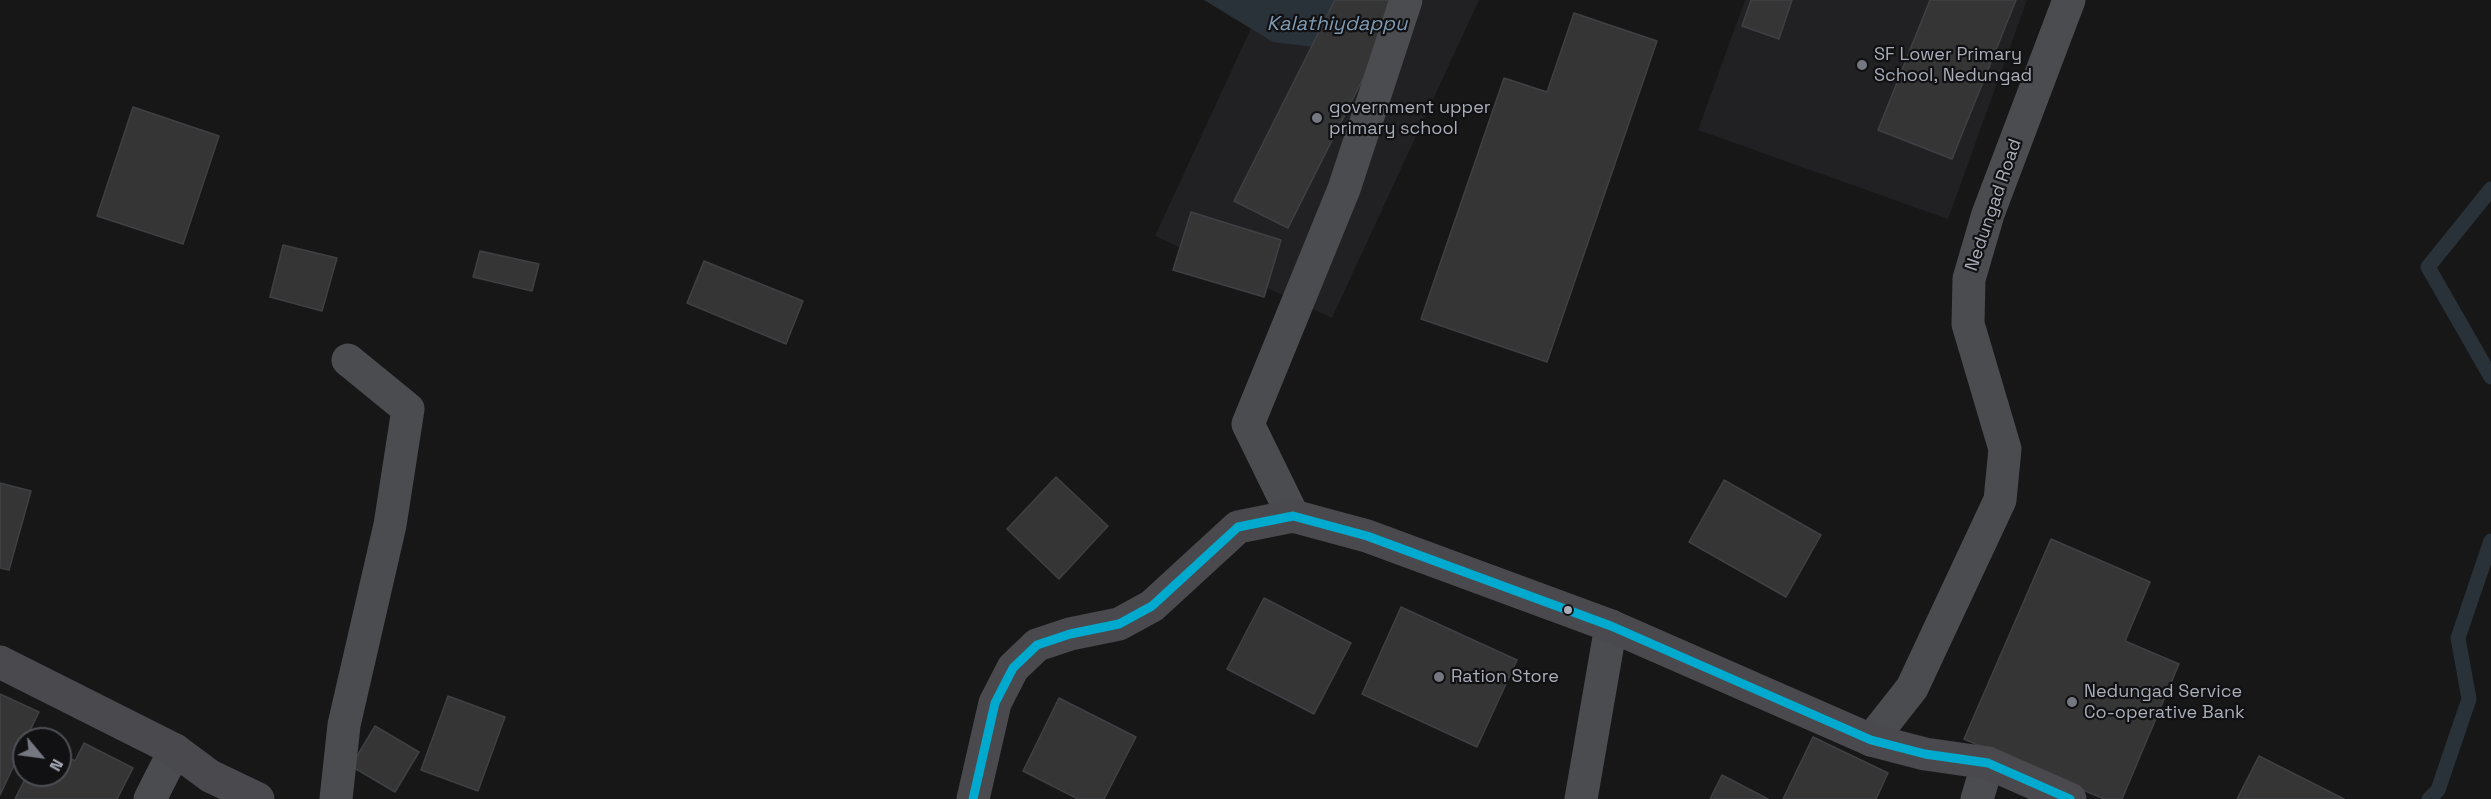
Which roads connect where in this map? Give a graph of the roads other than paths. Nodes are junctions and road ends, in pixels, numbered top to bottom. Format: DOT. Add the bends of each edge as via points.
graph roads {
  1 [pos="1406,0"];
  2 [pos="2069,0"];
  3 [pos="348,360"];
  4 [pos="1293,516"];
  5 [pos="1611,626"];
  6 [pos="0,662"];
  7 [pos="1871,740"];
  8 [pos="175,750"];
  9 [pos="1988,763"];
  10 [pos="150,799"];
  11 [pos="258,799"];
  12 [pos="336,799"];
  13 [pos="973,799"];
  14 [pos="1581,799"];
  15 [pos="1977,799"];
  16 [pos="2070,799"];
  1 -- 4 [label="street" via="1344,189 1248,424"];
  2 -- 7 [label="street, Nedungad Road" via="1988,214 1969,279 1968,324 2005,449 2000,500 1912,688"];
  3 -- 12 [label="street" via="408,409 390,525 345,725"];
  4 -- 5 [label="main road" via="1367,536"];
  4 -- 13 [label="main road" via="1238,527 1152,606 1119,624 1037,645 1013,668 995,703"];
  5 -- 7 [label="main road"];
  5 -- 14 [label="street"];
  6 -- 8 [label="main road"];
  7 -- 9 [label="main road" via="1925,754"];
  8 -- 10 [label="street"];
  8 -- 11 [label="main road" via="210,776"];
  9 -- 15 [label="street"];
  9 -- 16 [label="main road"];
}
